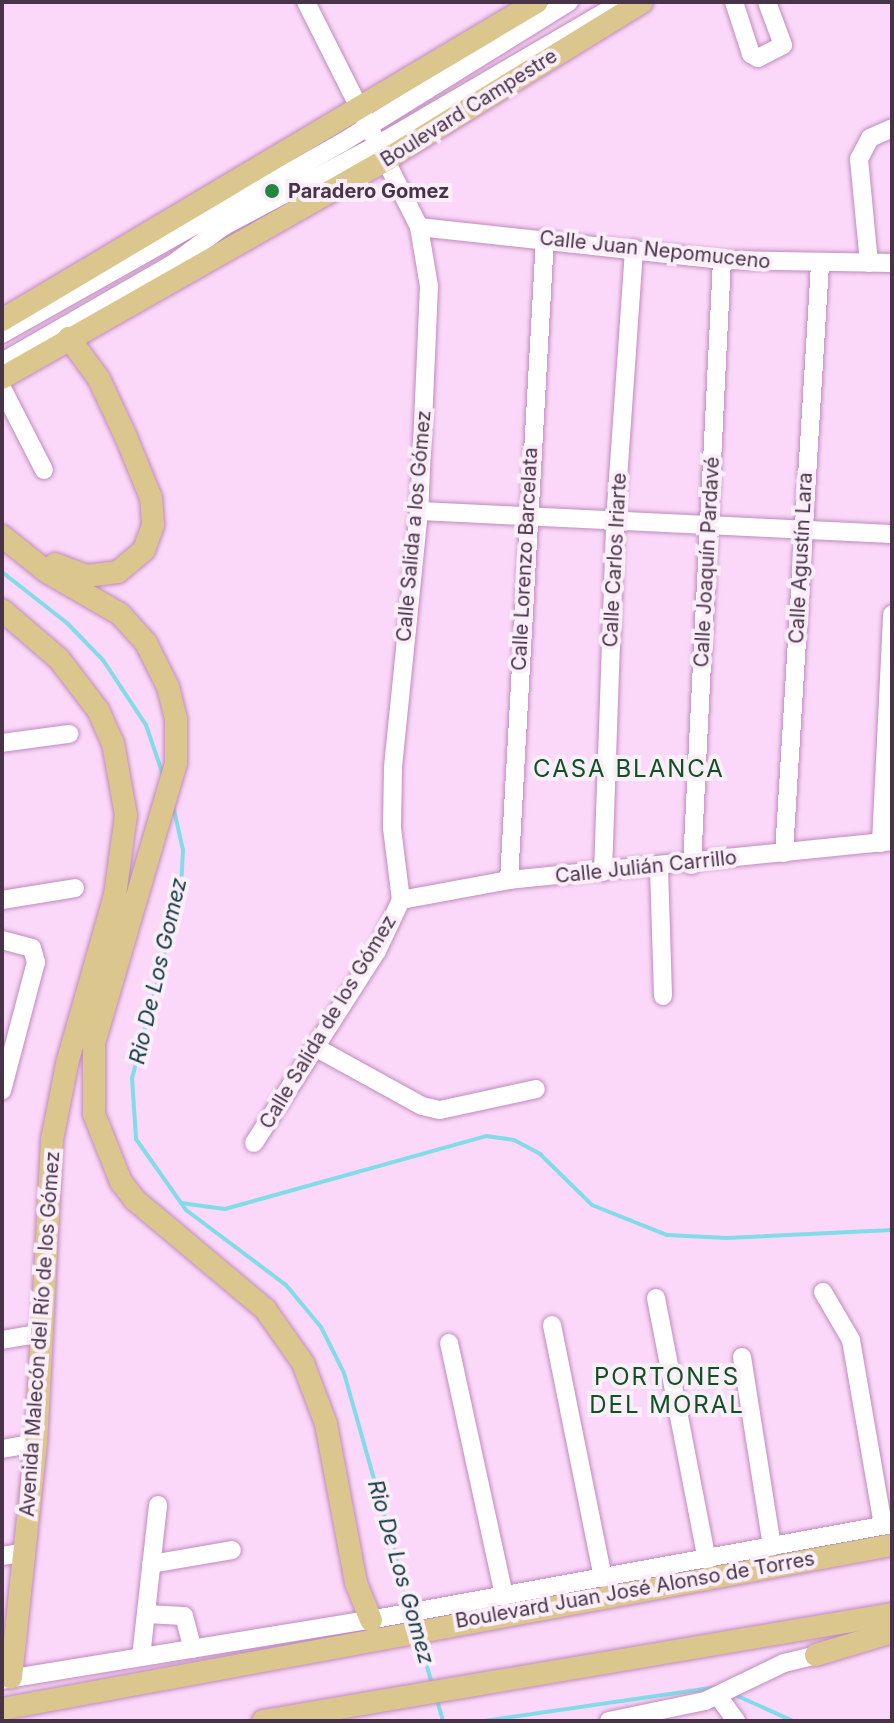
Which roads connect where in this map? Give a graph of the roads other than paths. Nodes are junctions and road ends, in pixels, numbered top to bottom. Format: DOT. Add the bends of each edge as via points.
graph roads {
  1 [pos="306,2"];
  2 [pos="537,2"];
  3 [pos="569,2"];
  4 [pos="623,2"];
  5 [pos="642,2"];
  6 [pos="734,2"];
  7 [pos="767,2"];
  8 [pos="366,115"];
  9 [pos="892,128"];
  10 [pos="383,152"];
  11 [pos="419,227"];
  12 [pos="545,238"];
  13 [pos="634,249"];
  14 [pos="722,260"];
  15 [pos="869,263"];
  16 [pos="892,263"];
  17 [pos="820,264"];
  18 [pos="66,280"];
  19 [pos="2,307"];
  20 [pos="2,320"];
  21 [pos="2,334"];
  22 [pos="69,338"];
  23 [pos="2,362"];
  24 [pos="2,378"];
  25 [pos="2,388"];
  26 [pos="44,470"];
  27 [pos="419,511"];
  28 [pos="527,518"];
  29 [pos="615,522"];
  30 [pos="709,523"];
  31 [pos="802,529"];
  32 [pos="892,534"];
  33 [pos="3,537"];
  34 [pos="2,610"];
  35 [pos="892,614"];
  36 [pos="69,734"];
  37 [pos="2,743"];
  38 [pos="887,842"];
  39 [pos="784,853"];
  40 [pos="692,865"];
  41 [pos="659,868"];
  42 [pos="603,872"];
  43 [pos="509,880"];
  44 [pos="75,888"];
  45 [pos="2,900"];
  46 [pos="401,900"];
  47 [pos="2,940"];
  48 [pos="663,996"];
  49 [pos="10,1027"];
  50 [pos="315,1047"];
  51 [pos="536,1089"];
  52 [pos="2,1091"];
  53 [pos="254,1143"];
  54 [pos="823,1292"];
  55 [pos="656,1298"];
  56 [pos="552,1325"];
  57 [pos="41,1333"];
  58 [pos="2,1340"];
  59 [pos="449,1343"];
  60 [pos="742,1357"];
  61 [pos="36,1443"];
  62 [pos="2,1449"];
  63 [pos="158,1505"];
  64 [pos="889,1531"];
  65 [pos="772,1547"];
  66 [pos="232,1550"];
  67 [pos="26,1552"];
  68 [pos="2,1556"];
  69 [pos="707,1560"];
  70 [pos="151,1564"];
  71 [pos="603,1578"];
  72 [pos="504,1596"];
  73 [pos="146,1614"];
  74 [pos="892,1614"];
  75 [pos="437,1618"];
  76 [pos="372,1626"];
  77 [pos="892,1632"];
  78 [pos="892,1641"];
  79 [pos="193,1649"];
  80 [pos="816,1655"];
  81 [pos="141,1657"];
  82 [pos="7,1679"];
  83 [pos="722,1694"];
  84 [pos="2,1709"];
  85 [pos="263,1721"];
  86 [pos="609,1721"];
  87 [pos="736,1721"];
  1 -- 8 [label="street, Calle Salida a los Gómez"];
  2 -- 8 [label="main road"];
  3 -- 8 [label="street"];
  4 -- 10 [label="street"];
  5 -- 10 [label="main road, Boulevard Campestre"];
  6 -- 7 [label="street" via="751,54 758,58 783,45"];
  8 -- 10 [label="street, Calle Salida a los Gómez"];
  8 -- 18 [label="main road"];
  8 -- 21 [label="street"];
  9 -- 15 [label="street" via="870,138 859,159"];
  10 -- 11 [label="street, Calle Salida a los Gómez"];
  10 -- 22 [label="main road, Boulevard Campestre"];
  10 -- 23 [label="street" via="224,226 174,263"];
  11 -- 12 [label="street, Calle Juan Nepomuceno"];
  11 -- 27 [label="street, Calle Salida a los Gómez" via="429,286"];
  12 -- 13 [label="street, Calle Juan Nepomuceno"];
  12 -- 28 [label="street, Calle Lorenzo Barcelata"];
  13 -- 14 [label="street, Calle Juan Nepomuceno"];
  13 -- 29 [label="street, Calle Carlos Iriarte"];
  14 -- 17 [label="street, Calle Juan Nepomuceno"];
  14 -- 30 [label="street, Calle Joaquín Pardavé"];
  15 -- 16 [label="street, Calle Juan Nepomuceno"];
  15 -- 17 [label="street, Calle Juan Nepomuceno"];
  17 -- 31 [label="street, Calle Agustín Lara"];
  18 -- 19 [label="main road"];
  18 -- 20 [label="main road"];
  22 -- 24 [label="main road, Boulevard Campestre"];
  22 -- 33 [label="main road" via="99,379 141,471 151,498 151,535 127,567 93,577 60,567"];
  25 -- 26 [label="street"];
  27 -- 28 [label="street"];
  27 -- 46 [label="street, Calle Salida a los Gómez" via="393,769 392,828"];
  28 -- 29 [label="street"];
  28 -- 43 [label="street, Calle Lorenzo Barcelata"];
  29 -- 30 [label="street"];
  29 -- 42 [label="street, Calle Carlos Iriarte"];
  30 -- 31 [label="street"];
  30 -- 40 [label="street, Calle Joaquín Pardavé"];
  31 -- 32 [label="street"];
  31 -- 39 [label="street, Calle Agustín Lara"];
  33 -- 76 [label="main road" via="135,629 168,687 176,737 168,801 90,1067 94,1114 104,1148 135,1200 265,1309 303,1363 326,1424 356,1583"];
  34 -- 57 [label="main road, Avenida Malecón del Río de los Gómez" via="59,659 98,710 113,743 126,815 115,895 67,1064 52,1140"];
  35 -- 38 [label="street"];
  36 -- 37 [label="street"];
  38 -- 39 [label="street, Calle Julián Carrillo"];
  39 -- 40 [label="street, Calle Julián Carrillo"];
  40 -- 41 [label="street, Calle Julián Carrillo"];
  41 -- 42 [label="street, Calle Julián Carrillo"];
  41 -- 48 [label="street"];
  42 -- 43 [label="street, Calle Julián Carrillo"];
  43 -- 46 [label="street, Calle Julián Carrillo"];
  44 -- 45 [label="street"];
  46 -- 50 [label="street, Calle Salida de los Gómez" via="377,951"];
  47 -- 49 [label="street" via="32,948 36,962"];
  49 -- 52 [label="street"];
  50 -- 51 [label="street" via="422,1106 440,1110"];
  50 -- 53 [label="street, Calle Salida de los Gómez"];
  54 -- 64 [label="street" via="851,1340"];
  55 -- 69 [label="street"];
  56 -- 71 [label="street"];
  57 -- 58 [label="street"];
  57 -- 61 [label="main road, Avenida Malecón del Río de los Gómez"];
  59 -- 72 [label="street"];
  60 -- 65 [label="street"];
  61 -- 62 [label="street"];
  61 -- 67 [label="main road, Avenida Malecón del Río de los Gómez"];
  63 -- 70 [label="street"];
  64 -- 65 [label="street, Boulevard Juan José Alonso de Torres"];
  64 -- 75 [label="main road, Boulevard Juan José Alonso de Torres"];
  65 -- 69 [label="street, Boulevard Juan José Alonso de Torres"];
  66 -- 70 [label="street"];
  67 -- 68 [label="street"];
  67 -- 82 [label="main road, Avenida Malecón del Río de los Gómez"];
  69 -- 71 [label="street, Boulevard Juan José Alonso de Torres"];
  70 -- 73 [label="street"];
  71 -- 72 [label="street, Boulevard Juan José Alonso de Torres"];
  72 -- 75 [label="street, Boulevard Juan José Alonso de Torres"];
  73 -- 79 [label="street" via="184,1616"];
  73 -- 81 [label="street"];
  74 -- 85 [label="main road"];
  75 -- 76 [label="main road, Boulevard Juan José Alonso de Torres"];
  76 -- 79 [label="street, Boulevard Juan José Alonso de Torres"];
  76 -- 84 [label="main road, Boulevard Juan José Alonso de Torres"];
  77 -- 80 [label="main road"];
  78 -- 80 [label="street"];
  79 -- 81 [label="street, Boulevard Juan José Alonso de Torres"];
  80 -- 83 [label="street"];
  81 -- 82 [label="street, Boulevard Juan José Alonso de Torres"];
  83 -- 86 [label="street"];
  83 -- 87 [label="street"];
}
